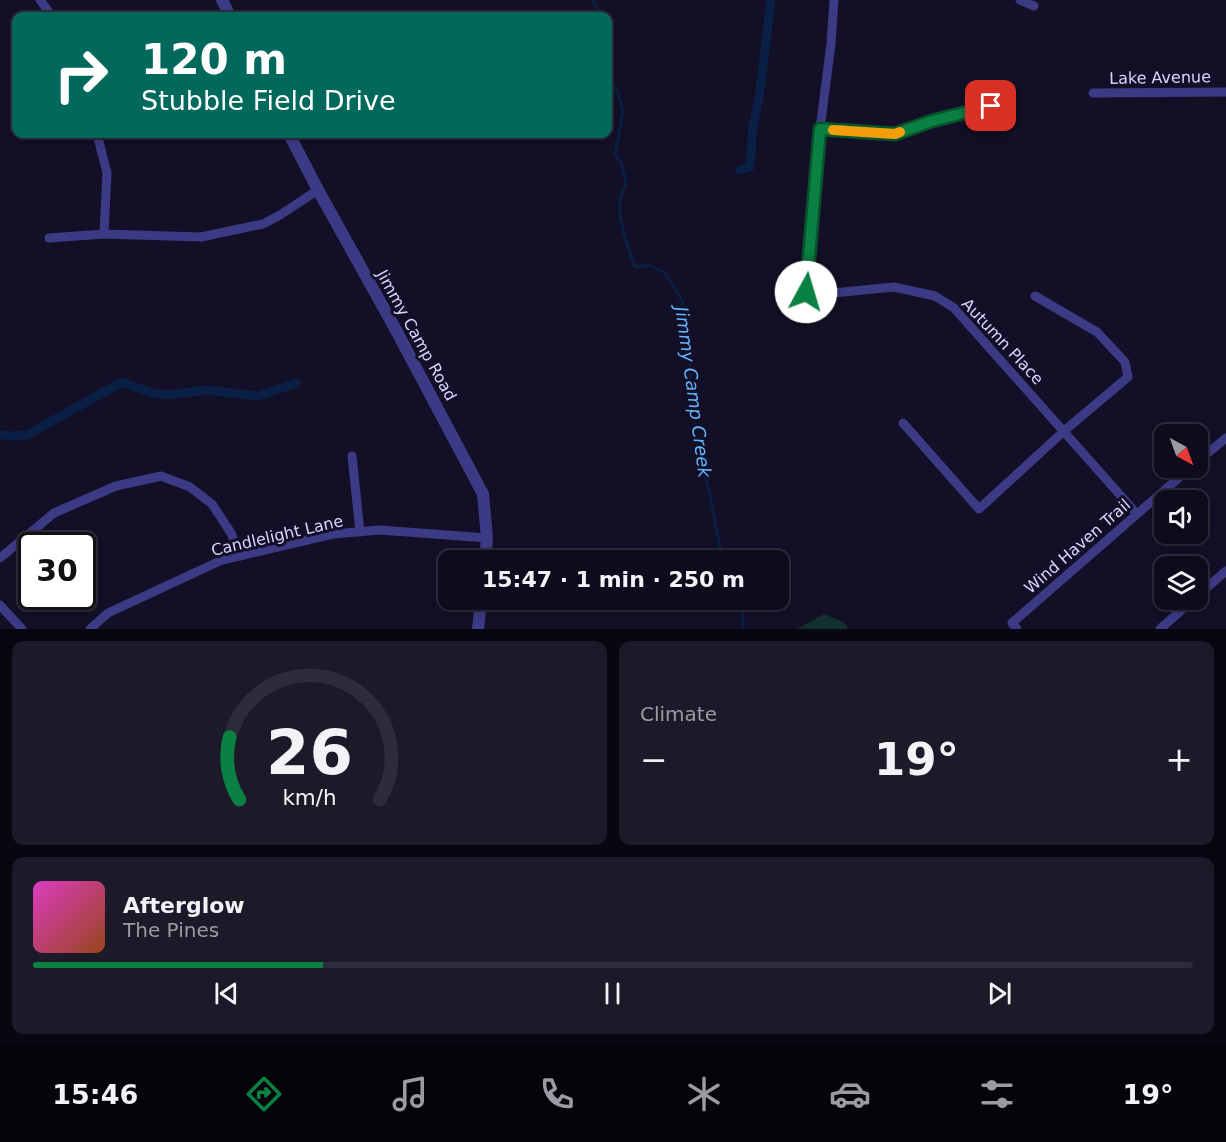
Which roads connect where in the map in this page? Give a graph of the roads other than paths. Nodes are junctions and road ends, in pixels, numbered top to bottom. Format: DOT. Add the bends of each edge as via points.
graph roads {
  1 [pos="834,0"];
  2 [pos="1020,0"];
  3 [pos="1034,6"];
  4 [pos="1226,92"];
  5 [pos="1093,93"];
  6 [pos="991,106"];
  7 [pos="820,129"];
  8 [pos="98,138"];
  9 [pos="291,138"];
  10 [pos="318,190"];
  11 [pos="104,234"];
  12 [pos="49,238"];
  13 [pos="1035,296"];
  14 [pos="903,423"];
  15 [pos="1064,431"];
  16 [pos="1226,438"];
  17 [pos="1208,453"];
  18 [pos="352,456"];
  19 [pos="1178,478"];
  20 [pos="1137,514"];
  21 [pos="360,532"];
  22 [pos="487,538"];
  23 [pos="486,550"];
  24 [pos="240,556"];
  25 [pos="0,558"];
  26 [pos="1226,571"];
  27 [pos="1208,587"];
  28 [pos="0,606"];
  29 [pos="480,610"];
  30 [pos="1182,610"];
  31 [pos="1014,626"];
  32 [pos="22,629"];
  33 [pos="90,629"];
  34 [pos="477,629"];
  35 [pos="1160,629"];
  1 -- 7 [label="street, Autumn Place"];
  2 -- 3 [label="street"];
  4 -- 5 [label="street, Lake Avenue"];
  6 -- 7 [label="street" via="895,134"];
  7 -- 15 [label="street, Autumn Place" via="806,292 813,295 894,287 935,296 954,308"];
  8 -- 11 [label="street" via="107,173"];
  9 -- 10 [label="street, Jimmy Camp Road"];
  10 -- 11 [label="street" via="262,224 201,237"];
  10 -- 22 [label="street, Jimmy Camp Road" via="483,494"];
  11 -- 12 [label="street"];
  13 -- 15 [label="street" via="1097,332 1125,362 1128,377"];
  14 -- 15 [label="street" via="979,509"];
  15 -- 20 [label="street, Autumn Place"];
  16 -- 17 [label="street"];
  18 -- 21 [label="street"];
  19 -- 20 [label="street, Wind Haven Trail"];
  20 -- 31 [label="street, Wind Haven Trail"];
  21 -- 22 [label="street, Candlelight Lane"];
  21 -- 24 [label="street, Candlelight Lane" via="333,534"];
  22 -- 23 [label="street, Jimmy Camp Road"];
  24 -- 25 [label="street" via="212,504 190,487 161,476 116,486 54,513"];
  24 -- 33 [label="street, Candlelight Lane" via="222,560 108,613"];
  26 -- 27 [label="street"];
  28 -- 32 [label="street"];
  29 -- 34 [label="street"];
  30 -- 35 [label="street"];
}
